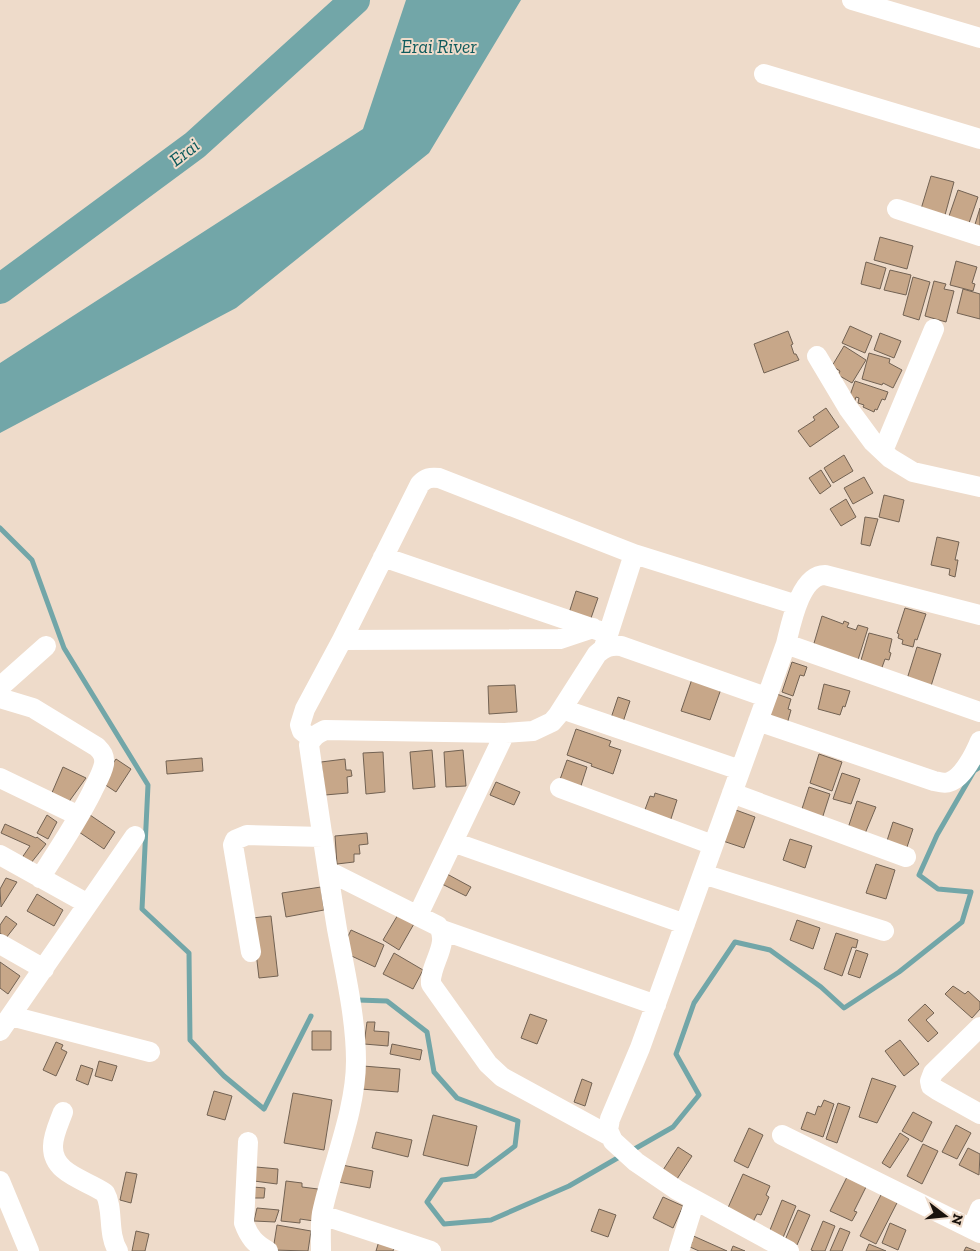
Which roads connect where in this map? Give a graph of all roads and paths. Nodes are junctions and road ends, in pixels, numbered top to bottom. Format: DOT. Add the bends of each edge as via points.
graph roads {
  1 [pos="852,0"];
  2 [pos="980,38"];
  3 [pos="764,74"];
  4 [pos="980,139"];
  5 [pos="897,209"];
  6 [pos="980,236"];
  7 [pos="934,329"];
  8 [pos="817,356"];
  9 [pos="883,451"];
  10 [pos="980,487"];
  11 [pos="634,554"];
  12 [pos="383,557"];
  13 [pos="797,605"];
  14 [pos="980,615"];
  15 [pos="602,636"];
  16 [pos="342,640"];
  17 [pos="786,644"];
  18 [pos="46,646"];
  19 [pos="0,687"];
  20 [pos="766,697"];
  21 [pos="0,698"];
  22 [pos="562,710"];
  23 [pos="980,712"];
  24 [pos="758,721"];
  25 [pos="505,733"];
  26 [pos="312,739"];
  27 [pos="980,741"];
  28 [pos="740,770"];
  29 [pos="0,778"];
  30 [pos="560,788"];
  31 [pos="732,792"];
  32 [pos="79,816"];
  33 [pos="135,836"];
  34 [pos="323,837"];
  35 [pos="453,842"];
  36 [pos="713,845"];
  37 [pos="0,855"];
  38 [pos="906,857"];
  39 [pos="328,872"];
  40 [pos="703,874"];
  41 [pos="40,878"];
  42 [pos="88,904"];
  43 [pos="418,915"];
  44 [pos="685,924"];
  45 [pos="442,930"];
  46 [pos="884,931"];
  47 [pos="0,944"];
  48 [pos="251,952"];
  49 [pos="44,969"];
  50 [pos="656,1005"];
  51 [pos="5,1024"];
  52 [pos="980,1027"];
  53 [pos="150,1052"];
  54 [pos="63,1112"];
  55 [pos="980,1114"];
  56 [pos="782,1135"];
  57 [pos="611,1139"];
  58 [pos="248,1142"];
  59 [pos="0,1181"];
  60 [pos="694,1200"];
  61 [pos="980,1209"];
  62 [pos="322,1214"];
  63 [pos="976,1231"];
  64 [pos="29,1251"];
  65 [pos="118,1251"];
  66 [pos="268,1251"];
  67 [pos="321,1251"];
  68 [pos="431,1251"];
  69 [pos="679,1251"];
  70 [pos="789,1251"];
  1 -- 2 [label="street"];
  3 -- 4 [label="street"];
  5 -- 6 [label="street"];
  7 -- 9 [label="street"];
  8 -- 9 [label="street" via="848,408"];
  9 -- 10 [label="street" via="914,472"];
  11 -- 12 [label="street" via="430,477 420,484"];
  11 -- 13 [label="street"];
  11 -- 15 [label="street"];
  12 -- 15 [label="street"];
  12 -- 16 [label="street"];
  13 -- 14 [label="street" via="810,580 825,574"];
  13 -- 17 [label="street"];
  15 -- 16 [label="street"];
  15 -- 20 [label="street" via="613,645"];
  15 -- 22 [label="street" via="597,654"];
  16 -- 26 [label="street" via="302,715 302,731"];
  17 -- 20 [label="street"];
  17 -- 23 [label="street"];
  18 -- 19 [label="street"];
  20 -- 24 [label="street"];
  21 -- 32 [label="street" via="33,708 97,747 103,754 102,772"];
  22 -- 25 [label="street" via="552,722 538,729"];
  22 -- 28 [label="street"];
  24 -- 27 [label="street" via="943,783 957,777"];
  24 -- 28 [label="street"];
  25 -- 26 [label="street" via="325,730"];
  25 -- 35 [label="street"];
  26 -- 34 [label="street" via="309,745"];
  28 -- 31 [label="street"];
  29 -- 32 [label="street"];
  30 -- 36 [label="street"];
  31 -- 36 [label="street"];
  31 -- 38 [label="street"];
  32 -- 41 [label="street"];
  33 -- 42 [label="street"];
  34 -- 39 [label="street"];
  34 -- 48 [label="street" via="247,835 235,840 233,845"];
  35 -- 43 [label="street"];
  35 -- 44 [label="street"];
  36 -- 40 [label="street"];
  37 -- 41 [label="street"];
  39 -- 43 [label="street"];
  39 -- 62 [label="street" via="356,1062 344,1131"];
  40 -- 44 [label="street"];
  40 -- 46 [label="street"];
  41 -- 42 [label="street"];
  42 -- 49 [label="street"];
  43 -- 45 [label="street" via="434,922"];
  44 -- 50 [label="street"];
  45 -- 50 [label="street"];
  45 -- 57 [label="street" via="431,984 488,1064 502,1077"];
  47 -- 49 [label="street"];
  49 -- 51 [label="street"];
  50 -- 57 [label="street" via="610,1119 608,1130"];
  51 -- 53 [label="street"];
  52 -- 55 [label="street" via="933,1073 930,1082 937,1090"];
  54 -- 65 [label="street" via="52,1148 57,1162 70,1174 105,1193"];
  56 -- 63 [label="street"];
  57 -- 60 [label="street" via="636,1162"];
  58 -- 66 [label="street" via="244,1223 256,1244"];
  59 -- 64 [label="street"];
  60 -- 69 [label="street"];
  60 -- 70 [label="street"];
  61 -- 63 [label="street"];
  62 -- 67 [label="street"];
  62 -- 68 [label="street"];
}
